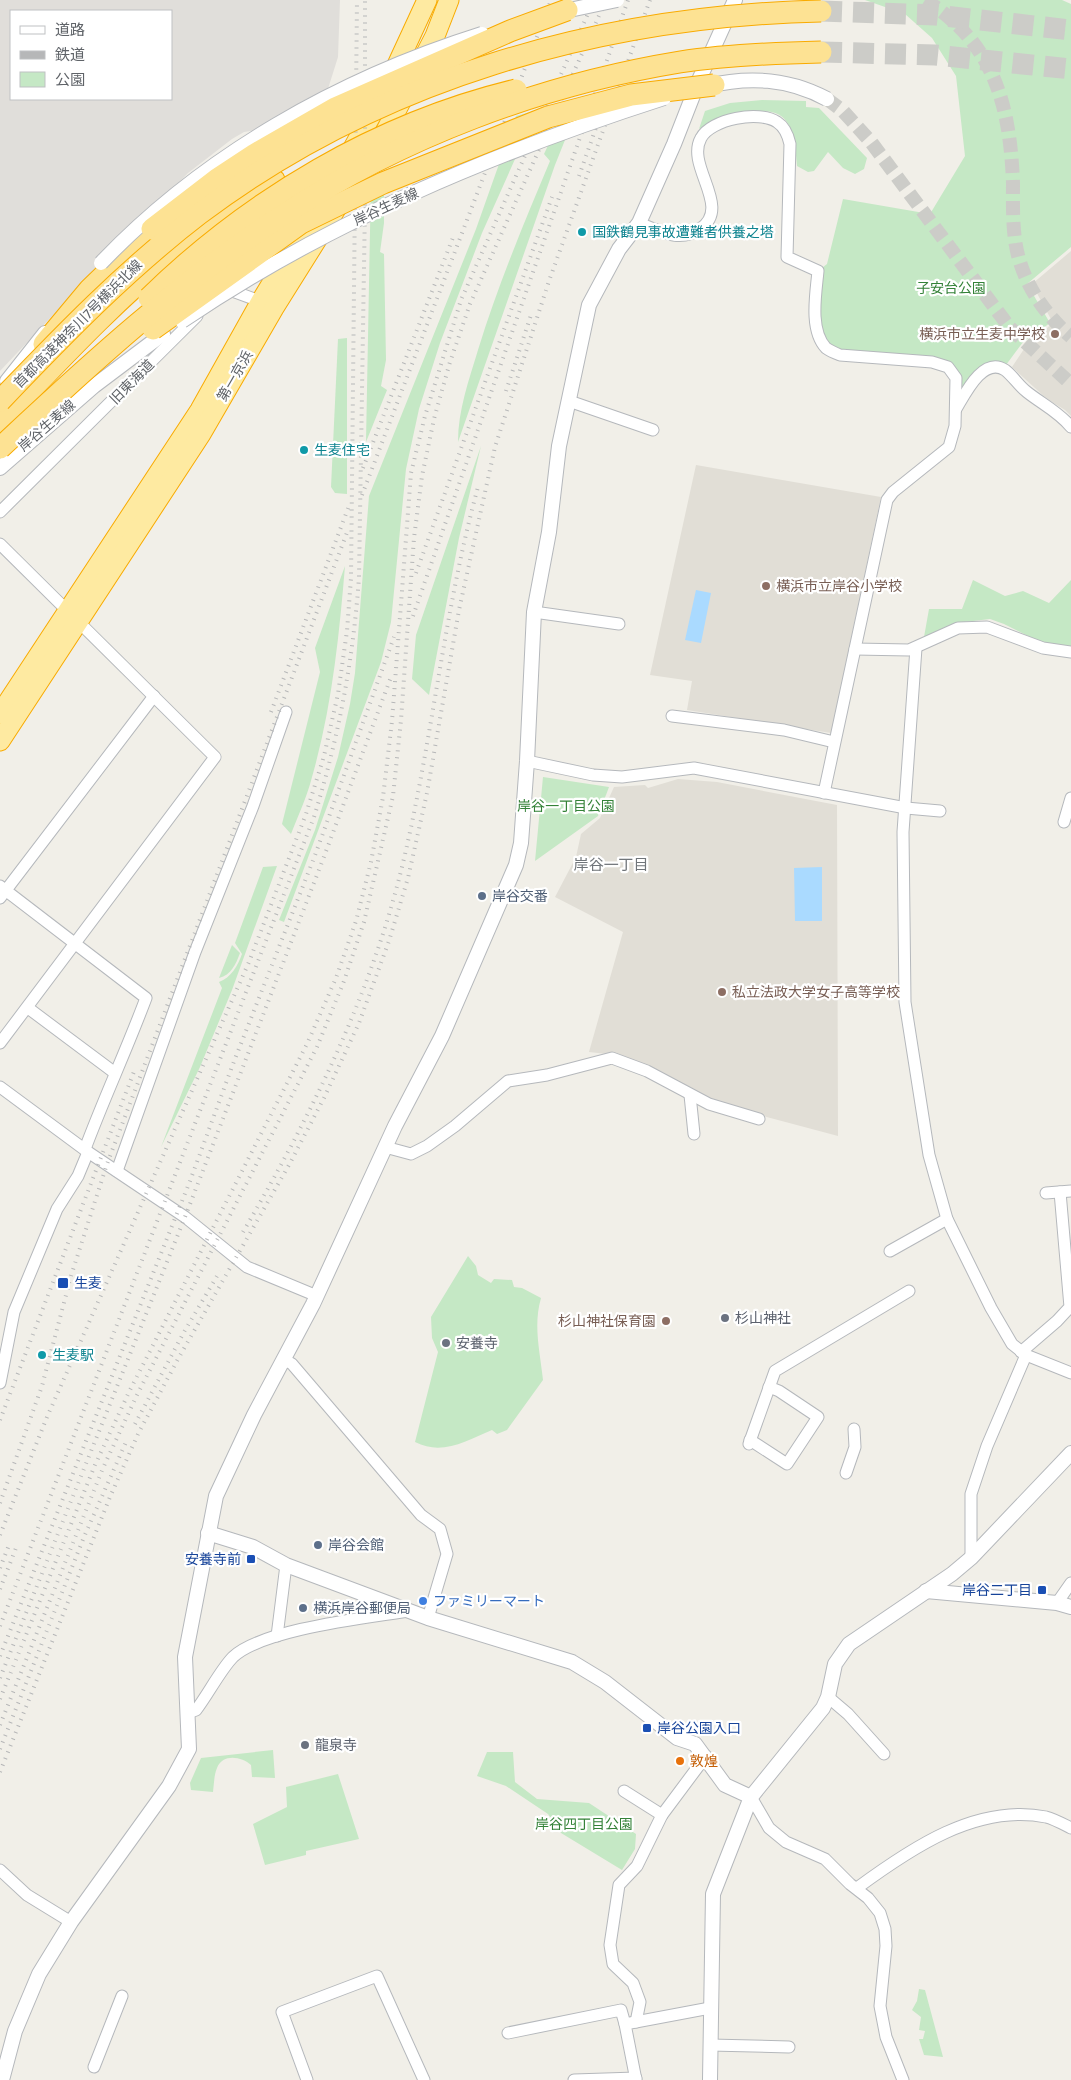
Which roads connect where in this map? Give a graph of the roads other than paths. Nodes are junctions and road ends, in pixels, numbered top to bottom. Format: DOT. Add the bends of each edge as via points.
graph roads {
  1 [pos="427,0"];
  2 [pos="450,0"];
  3 [pos="617,0"];
  4 [pos="735,0"];
  5 [pos="567,10"];
  6 [pos="822,11"];
  7 [pos="551,46"];
  8 [pos="821,52"];
  9 [pos="679,62"];
  10 [pos="714,85"];
  11 [pos="827,99"];
  12 [pos="639,223"];
  13 [pos="268,304"];
  14 [pos="0,389"];
  15 [pos="0,396"];
  16 [pos="0,401"];
  17 [pos="569,401"];
  18 [pos="956,408"];
  19 [pos="0,422"];
  20 [pos="1071,428"];
  21 [pos="653,430"];
  22 [pos="0,448"];
  23 [pos="0,455"];
  24 [pos="0,459"];
  25 [pos="0,468"];
  26 [pos="0,512"];
  27 [pos="0,544"];
  28 [pos="534,612"];
  29 [pos="73,616"];
  30 [pos="619,624"];
  31 [pos="916,648"];
  32 [pos="855,649"];
  33 [pos="1071,652"];
  34 [pos="154,696"];
  35 [pos="286,712"];
  36 [pos="0,714"];
  37 [pos="672,716"];
  38 [pos="0,740"];
  39 [pos="834,742"];
  40 [pos="527,761"];
  41 [pos="824,793"];
  42 [pos="1071,798"];
  43 [pos="906,808"];
  44 [pos="940,811"];
  45 [pos="1064,822"];
  46 [pos="2,891"];
  47 [pos="76,943"];
  48 [pos="28,1008"];
  49 [pos="0,1044"];
  50 [pos="114,1073"];
  51 [pos="0,1087"];
  52 [pos="690,1095"];
  53 [pos="759,1119"];
  54 [pos="694,1134"];
  55 [pos="385,1147"];
  56 [pos="86,1150"];
  57 [pos="116,1171"];
  58 [pos="1066,1191"];
  59 [pos="1046,1192"];
  60 [pos="947,1219"];
  61 [pos="1069,1249"];
  62 [pos="890,1251"];
  63 [pos="909,1292"];
  64 [pos="317,1296"];
  65 [pos="1024,1354"];
  66 [pos="285,1360"];
  67 [pos="1071,1373"];
  68 [pos="0,1383"];
  69 [pos="769,1387"];
  70 [pos="854,1429"];
  71 [pos="1071,1453"];
  72 [pos="846,1473"];
  73 [pos="208,1533"];
  74 [pos="971,1558"];
  75 [pos="286,1565"];
  76 [pos="1071,1583"];
  77 [pos="926,1592"];
  78 [pos="1064,1605"];
  79 [pos="409,1611"];
  80 [pos="428,1618"];
  81 [pos="277,1636"];
  82 [pos="828,1697"];
  83 [pos="188,1712"];
  84 [pos="884,1754"];
  85 [pos="706,1756"];
  86 [pos="624,1791"];
  87 [pos="751,1797"];
  88 [pos="662,1815"];
  89 [pos="1071,1828"];
  90 [pos="0,1870"];
  91 [pos="857,1888"];
  92 [pos="71,1922"];
  93 [pos="122,1996"];
  94 [pos="710,2008"];
  95 [pos="630,2023"];
  96 [pos="508,2033"];
  97 [pos="710,2045"];
  98 [pos="789,2046"];
  99 [pos="94,2067"];
  100 [pos="2,2072"];
  101 [pos="636,2079"];
  102 [pos="307,2080"];
  103 [pos="424,2080"];
  104 [pos="574,2080"];
  105 [pos="710,2080"];
  106 [pos="903,2080"];
  1 -- 13 [label="highway, 第一京浜" via="407,48"];
  2 -- 13 [label="highway, 第一京浜" via="435,36 379,143"];
  3 -- 5 [label="street, bridge"];
  4 -- 12 [label="street"];
  5 -- 14 [label="street, bridge" via="453,43 400,63 302,110 219,161 181,188 123,240"];
  5 -- 15 [label="highway, bridge" via="510,31 335,108 217,179 121,257"];
  6 -- 7 [label="highway, 首都高速神奈川7号横浜北線, bridge" via="683,20"];
  7 -- 16 [label="highway, 首都高速神奈川7号横浜北線, bridge" via="471,71 392,102 273,164 200,213 133,268"];
  7 -- 19 [label="highway, bridge" via="412,101 274,180 198,234 148,275"];
  8 -- 9 [label="highway, bridge" via="770,53"];
  9 -- 22 [label="highway, bridge" via="590,82 511,105 429,137 326,188 251,236 186,285 69,384"];
  9 -- 24 [label="highway, bridge" via="581,75 468,103 398,131 293,185 208,245 151,297 60,390"];
  10 -- 11 [label="street, 岸谷生麦線, bridge" via="737,80 776,80"];
  10 -- 23 [label="highway, bridge" via="631,95 548,117 445,157 325,210 266,247 100,368"];
  10 -- 25 [label="street, 岸谷生麦線, bridge" via="639,107 509,154 421,190 329,234 244,282 163,334 94,386"];
  12 -- 17 [label="street" via="619,249 589,305"];
  12 -- 18 [label="street" via="672,236 694,233 702,228 712,211 697,156 701,136 726,121 754,116 778,122 788,135 791,153 786,257 818,271 816,303 820,339 828,349 840,355 909,358 948,368 956,378"];
  13 -- 26 [label="street, 旧東海道" via="224,288"];
  13 -- 29 [label="highway, 第一京浜" via="202,434"];
  17 -- 21 [label="street"];
  17 -- 28 [label="street" via="559,446 549,532"];
  18 -- 20 [label="street" via="982,371 994,367 1003,369 1029,394 1060,414"];
  18 -- 32 [label="street" via="949,447 886,500"];
  27 -- 29 [label="street"];
  28 -- 30 [label="street"];
  28 -- 40 [label="street"];
  29 -- 34 [label="street"];
  29 -- 36 [label="highway, 第一京浜"];
  29 -- 38 [label="highway, 第一京浜"];
  31 -- 32 [label="street"];
  31 -- 33 [label="street" via="958,628 987,627 1043,648"];
  31 -- 43 [label="street"];
  32 -- 39 [label="street"];
  34 -- 46 [label="street"];
  34 -- 47 [label="street" via="215,757"];
  35 -- 57 [label="street"];
  37 -- 39 [label="street" via="784,730"];
  39 -- 41 [label="street"];
  40 -- 41 [label="street" via="593,775 622,777 694,768"];
  40 -- 55 [label="street" via="521,844 516,865 442,1036"];
  41 -- 43 [label="street"];
  42 -- 45 [label="street"];
  43 -- 44 [label="street"];
  43 -- 60 [label="street" via="903,841 905,1002 929,1155"];
  46 -- 47 [label="street"];
  47 -- 48 [label="street"];
  47 -- 50 [label="street" via="146,998"];
  48 -- 49 [label="street"];
  48 -- 50 [label="street"];
  50 -- 56 [label="street"];
  51 -- 56 [label="street"];
  52 -- 53 [label="street"];
  52 -- 54 [label="street"];
  52 -- 55 [label="street" via="647,1071 612,1058 547,1075 508,1081 456,1126 427,1146 411,1154"];
  55 -- 64 [label="street"];
  56 -- 57 [label="street"];
  56 -- 68 [label="street" via="78,1176 57,1209 14,1312"];
  57 -- 64 [label="street" via="185,1217 248,1267"];
  58 -- 59 [label="street"];
  58 -- 61 [label="street"];
  60 -- 62 [label="street"];
  60 -- 65 [label="street" via="991,1308 1012,1344"];
  61 -- 65 [label="street" via="1070,1307"];
  63 -- 69 [label="street" via="775,1370"];
  64 -- 66 [label="street"];
  65 -- 67 [label="street"];
  65 -- 74 [label="street" via="971,1494"];
  66 -- 73 [label="street" via="229,1465 216,1496"];
  66 -- 80 [label="street" via="292,1364 421,1515 440,1529 447,1554"];
  69 -- 69 [label="street" via="818,1417 787,1464 749,1442"];
  70 -- 72 [label="street" via="855,1447"];
  71 -- 74 [label="street"];
  73 -- 75 [label="street" via="253,1547"];
  73 -- 83 [label="street" via="184,1657"];
  74 -- 77 [label="street"];
  75 -- 79 [label="street"];
  75 -- 81 [label="street"];
  76 -- 78 [label="street"];
  77 -- 78 [label="street"];
  77 -- 82 [label="street" via="849,1644 834,1664"];
  79 -- 80 [label="street"];
  79 -- 81 [label="street"];
  80 -- 85 [label="street" via="572,1662 605,1682 677,1738 695,1744"];
  81 -- 83 [label="street" via="257,1642 233,1658 196,1710"];
  82 -- 84 [label="street"];
  82 -- 87 [label="street" via="815,1720"];
  83 -- 92 [label="street" via="189,1749 176,1773"];
  85 -- 87 [label="street" via="725,1785"];
  85 -- 88 [label="street"];
  86 -- 88 [label="street"];
  87 -- 91 [label="street" via="769,1828 786,1842 825,1859"];
  87 -- 94 [label="street" via="713,1894"];
  88 -- 95 [label="street" via="637,1866 619,1885 610,1945 613,1964 633,1983 640,2002"];
  89 -- 91 [label="street" via="1047,1817 1013,1815 986,1819 920,1844"];
  90 -- 92 [label="street" via="27,1895"];
  91 -- 106 [label="street" via="880,1913 885,1929 880,2006 886,2037"];
  92 -- 100 [label="street" via="39,1974"];
  93 -- 99 [label="street"];
  94 -- 95 [label="street"];
  94 -- 97 [label="street"];
  95 -- 96 [label="street" via="622,2010"];
  95 -- 101 [label="street"];
  97 -- 98 [label="street"];
  97 -- 105 [label="street"];
  101 -- 104 [label="street"];
  102 -- 103 [label="street" via="282,2012 377,1976"];
}
